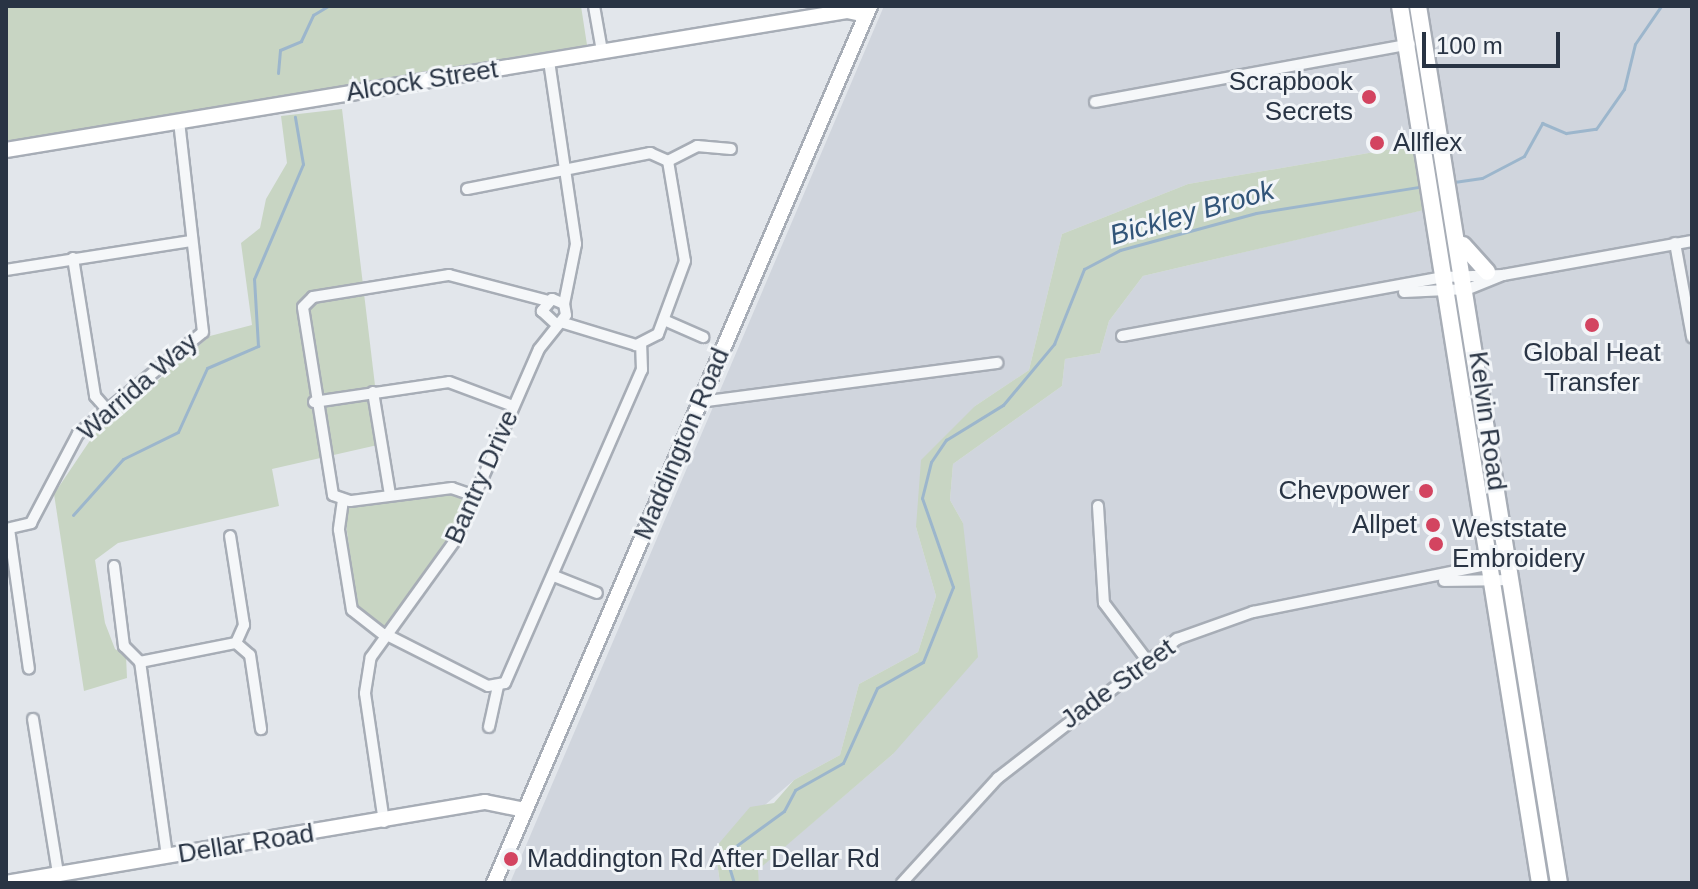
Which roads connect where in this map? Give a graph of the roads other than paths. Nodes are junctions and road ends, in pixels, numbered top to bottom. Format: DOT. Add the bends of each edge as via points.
graph roads {
  1 [pos="594,6"];
  2 [pos="1400,6"];
  3 [pos="1418,6"];
  4 [pos="866,16"];
  5 [pos="1424,44"];
  6 [pos="1406,45"];
  7 [pos="602,51"];
  8 [pos="549,61"];
  9 [pos="1095,102"];
  10 [pos="179,121"];
  11 [pos="731,149"];
  12 [pos="6,150"];
  13 [pos="668,161"];
  14 [pos="565,168"];
  15 [pos="467,189"];
  16 [pos="1458,237"];
  17 [pos="191,241"];
  18 [pos="1692,241"];
  19 [pos="1675,243"];
  20 [pos="73,258"];
  21 [pos="6,270"];
  22 [pos="570,273"];
  23 [pos="1495,274"];
  24 [pos="1466,282"];
  25 [pos="1445,285"];
  26 [pos="521,296"];
  27 [pos="550,300"];
  28 [pos="565,305"];
  29 [pos="544,317"];
  30 [pos="664,320"];
  31 [pos="558,323"];
  32 [pos="592,328"];
  33 [pos="1122,336"];
  34 [pos="703,337"];
  35 [pos="1692,337"];
  36 [pos="641,345"];
  37 [pos="539,349"];
  38 [pos="997,363"];
  39 [pos="373,392"];
  40 [pos="314,402"];
  41 [pos="700,402"];
  42 [pos="513,406"];
  43 [pos="107,410"];
  44 [pos="390,495"];
  45 [pos="475,496"];
  46 [pos="343,500"];
  47 [pos="1098,506"];
  48 [pos="7,529"];
  49 [pos="230,536"];
  50 [pos="1498,562"];
  51 [pos="114,566"];
  52 [pos="554,576"];
  53 [pos="1438,580"];
  54 [pos="1501,581"];
  55 [pos="597,593"];
  56 [pos="385,634"];
  57 [pos="236,643"];
  58 [pos="1146,659"];
  59 [pos="140,662"];
  60 [pos="1523,667"];
  61 [pos="29,669"];
  62 [pos="498,686"];
  63 [pos="1510,689"];
  64 [pos="33,719"];
  65 [pos="489,727"];
  66 [pos="261,729"];
  67 [pos="523,815"];
  68 [pos="384,822"];
  69 [pos="167,856"];
  70 [pos="58,874"];
  71 [pos="6,883"];
  72 [pos="494,883"];
  73 [pos="902,883"];
  74 [pos="1540,883"];
  75 [pos="1559,883"];
  1 -- 7 [label="street"];
  2 -- 6 [label="main road, Kelvin Road"];
  3 -- 5 [label="main road, Kelvin Road"];
  4 -- 7 [label="main road, Alcock Street" via="837,14"];
  4 -- 41 [label="main road, Maddington Road"];
  5 -- 6 [label="street"];
  5 -- 16 [label="main road, Kelvin Road"];
  6 -- 9 [label="street"];
  6 -- 25 [label="main road, Kelvin Road"];
  7 -- 8 [label="main road, Alcock Street"];
  8 -- 10 [label="main road, Alcock Street"];
  8 -- 14 [label="street"];
  10 -- 12 [label="main road, Alcock Street"];
  10 -- 17 [label="street, Warrida Way"];
  11 -- 13 [label="street" via="697,146"];
  13 -- 14 [label="street" via="650,153"];
  13 -- 30 [label="street" via="686,248"];
  14 -- 15 [label="street"];
  14 -- 22 [label="street" via="576,244"];
  16 -- 23 [label="main road"];
  16 -- 24 [label="main road, Kelvin Road"];
  17 -- 20 [label="street"];
  17 -- 43 [label="street, Warrida Way" via="203,332"];
  18 -- 19 [label="street"];
  19 -- 23 [label="street"];
  19 -- 35 [label="street"];
  20 -- 21 [label="street"];
  20 -- 43 [label="street" via="95,396"];
  22 -- 27 [label="street"];
  22 -- 28 [label="street"];
  23 -- 24 [label="street"];
  23 -- 24 [label="street"];
  24 -- 25 [label="street"];
  24 -- 50 [label="main road, Kelvin Road"];
  25 -- 33 [label="street"];
  25 -- 50 [label="main road, Kelvin Road"];
  26 -- 27 [label="street"];
  26 -- 29 [label="street"];
  26 -- 40 [label="street" via="449,275 313,297 301,320"];
  27 -- 28 [label="street"];
  27 -- 29 [label="street, Bantry Drive"];
  28 -- 31 [label="street, Bantry Drive"];
  28 -- 32 [label="street"];
  29 -- 31 [label="street"];
  29 -- 37 [label="street, Bantry Drive"];
  30 -- 34 [label="street"];
  30 -- 36 [label="street"];
  31 -- 32 [label="street"];
  31 -- 37 [label="street, Bantry Drive"];
  32 -- 36 [label="street"];
  36 -- 52 [label="street" via="642,370"];
  37 -- 42 [label="street, Bantry Drive"];
  38 -- 41 [label="street"];
  39 -- 40 [label="street"];
  39 -- 42 [label="street" via="449,382"];
  39 -- 44 [label="street"];
  40 -- 46 [label="street" via="329,488"];
  41 -- 67 [label="main road, Maddington Road"];
  42 -- 45 [label="street, Bantry Drive"];
  43 -- 48 [label="street, Warrida Way" via="78,434 31,523"];
  44 -- 45 [label="street" via="452,488"];
  44 -- 46 [label="street"];
  45 -- 56 [label="street, Bantry Drive" via="452,548"];
  46 -- 56 [label="street" via="339,530 352,610"];
  47 -- 58 [label="street" via="1104,603"];
  48 -- 61 [label="street"];
  49 -- 57 [label="street" via="244,625"];
  50 -- 53 [label="street, Jade Street"];
  50 -- 54 [label="main road, Kelvin Road"];
  51 -- 59 [label="street" via="124,646"];
  52 -- 55 [label="street"];
  52 -- 62 [label="street" via="510,676"];
  53 -- 54 [label="street, Jade Street"];
  53 -- 58 [label="street, Jade Street" via="1253,612 1215,623"];
  54 -- 60 [label="main road, Kelvin Road"];
  54 -- 63 [label="main road, Kelvin Road"];
  56 -- 62 [label="street"];
  56 -- 68 [label="street, Bantry Drive" via="365,693"];
  57 -- 59 [label="street"];
  57 -- 66 [label="street" via="250,655"];
  58 -- 73 [label="street, Jade Street" via="998,778"];
  59 -- 69 [label="street"];
  60 -- 63 [label="main road" via="1513,673"];
  60 -- 75 [label="main road, Kelvin Road"];
  62 -- 65 [label="street"];
  63 -- 74 [label="main road, Kelvin Road"];
  64 -- 70 [label="street"];
  67 -- 68 [label="main road, Dellar Road" via="485,802"];
  67 -- 72 [label="main road, Maddington Road"];
  68 -- 69 [label="main road, Dellar Road"];
  69 -- 70 [label="main road, Dellar Road"];
  70 -- 71 [label="main road, Dellar Road"];
}
